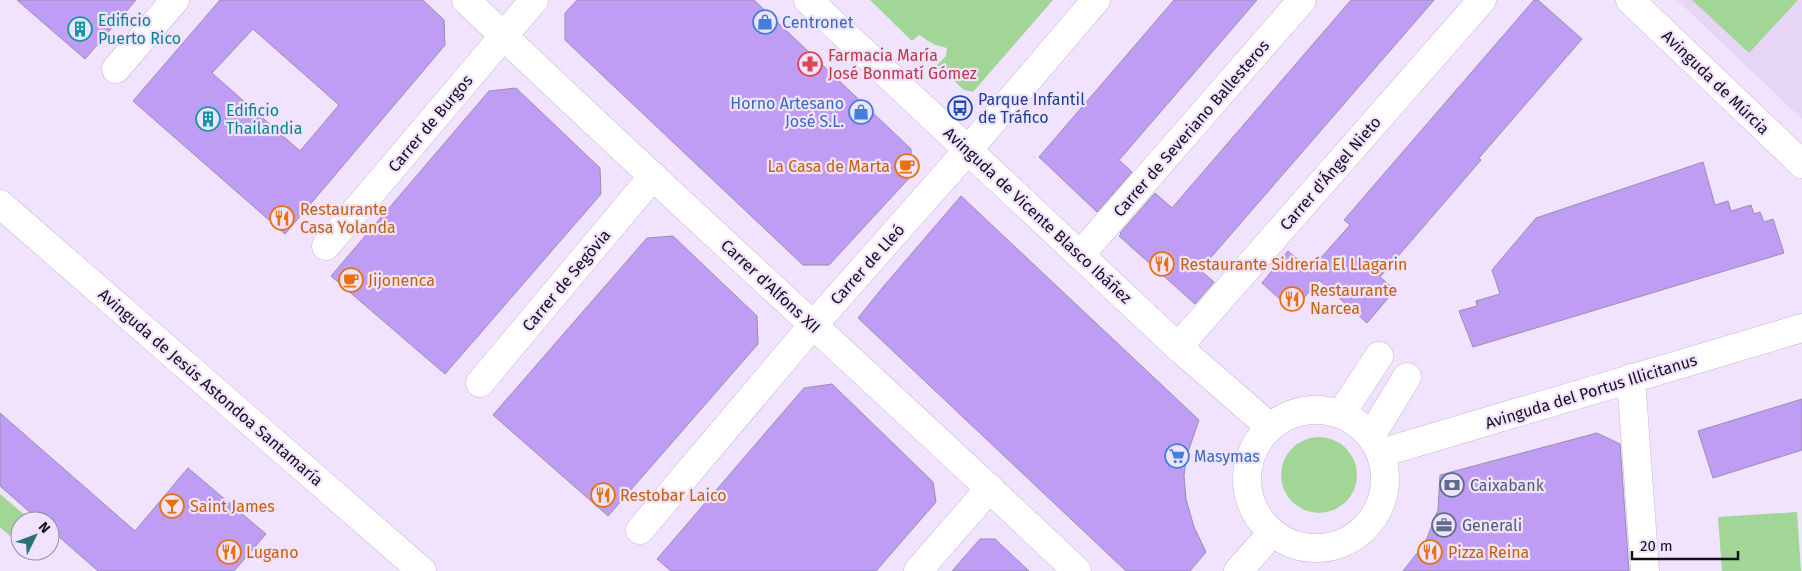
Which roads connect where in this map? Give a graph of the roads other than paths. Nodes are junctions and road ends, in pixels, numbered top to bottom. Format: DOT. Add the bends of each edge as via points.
graph roads {
  1 [pos="175,0"];
  2 [pos="466,0"];
  3 [pos="534,0"];
  4 [pos="808,0"];
  5 [pos="1096,0"];
  6 [pos="1302,0"];
  7 [pos="1482,0"];
  8 [pos="1630,0"];
  9 [pos="504,37"];
  10 [pos="116,69"];
  11 [pos="968,150"];
  12 [pos="1802,164"];
  13 [pos="653,176"];
  14 [pos="0,204"];
  15 [pos="326,246"];
  16 [pos="1080,255"];
  17 [pos="813,325"];
  18 [pos="1802,328"];
  19 [pos="1178,347"];
  20 [pos="1379,356"];
  21 [pos="1407,378"];
  22 [pos="1632,378"];
  23 [pos="480,383"];
  24 [pos="1341,414"];
  25 [pos="1270,427"];
  26 [pos="1376,445"];
  27 [pos="990,488"];
  28 [pos="640,530"];
  29 [pos="1272,533"];
  30 [pos="1330,559"];
  31 [pos="422,571"];
  32 [pos="918,571"];
  33 [pos="1077,571"];
  34 [pos="1238,571"];
  35 [pos="1645,571"];
  1 -- 10 [label="street"];
  2 -- 9 [label="street, Carrer d'Alfons XII"];
  3 -- 9 [label="street, Carrer de Burgos"];
  4 -- 11 [label="street, Avinguda de Vicente Blasco Ibáñez"];
  5 -- 11 [label="street, Carrer de Lleó"];
  6 -- 16 [label="street, Carrer de Severiano Ballesteros"];
  7 -- 19 [label="street, Carrer d'Ángel Nieto"];
  8 -- 12 [label="street, Avinguda de Múrcia"];
  9 -- 13 [label="street, Carrer d'Alfons XII"];
  9 -- 15 [label="street, Carrer de Burgos"];
  11 -- 16 [label="street, Avinguda de Vicente Blasco Ibáñez"];
  11 -- 17 [label="street, Carrer de Lleó"];
  13 -- 17 [label="street, Carrer d'Alfons XII"];
  13 -- 23 [label="street, Carrer de Segòvia"];
  14 -- 31 [label="street, Avinguda de Jesús Astondoa Santamaría"];
  16 -- 19 [label="street, Avinguda de Vicente Blasco Ibáñez"];
  17 -- 27 [label="street, Carrer d'Alfons XII"];
  17 -- 28 [label="street, Carrer de Lleó"];
  18 -- 22 [label="street, Avinguda del Portus Illicitanus"];
  19 -- 25 [label="street, Avinguda de Vicente Blasco Ibáñez"];
  20 -- 24 [label="street"];
  21 -- 26 [label="street"];
  22 -- 26 [label="street, Avinguda del Portus Illicitanus"];
  22 -- 35 [label="street"];
  24 -- 25 [label="street" via="1304,410 1286,416"];
  24 -- 26 [label="street" via="1357,423"];
  25 -- 29 [label="street" via="1255,446 1247,468 1248,492 1257,515"];
  26 -- 30 [label="street" via="1386,473 1384,494 1377,513"];
  27 -- 32 [label="street"];
  27 -- 33 [label="street, Carrer d'Alfons XII"];
  29 -- 30 [label="street"];
  29 -- 34 [label="street"];
}
